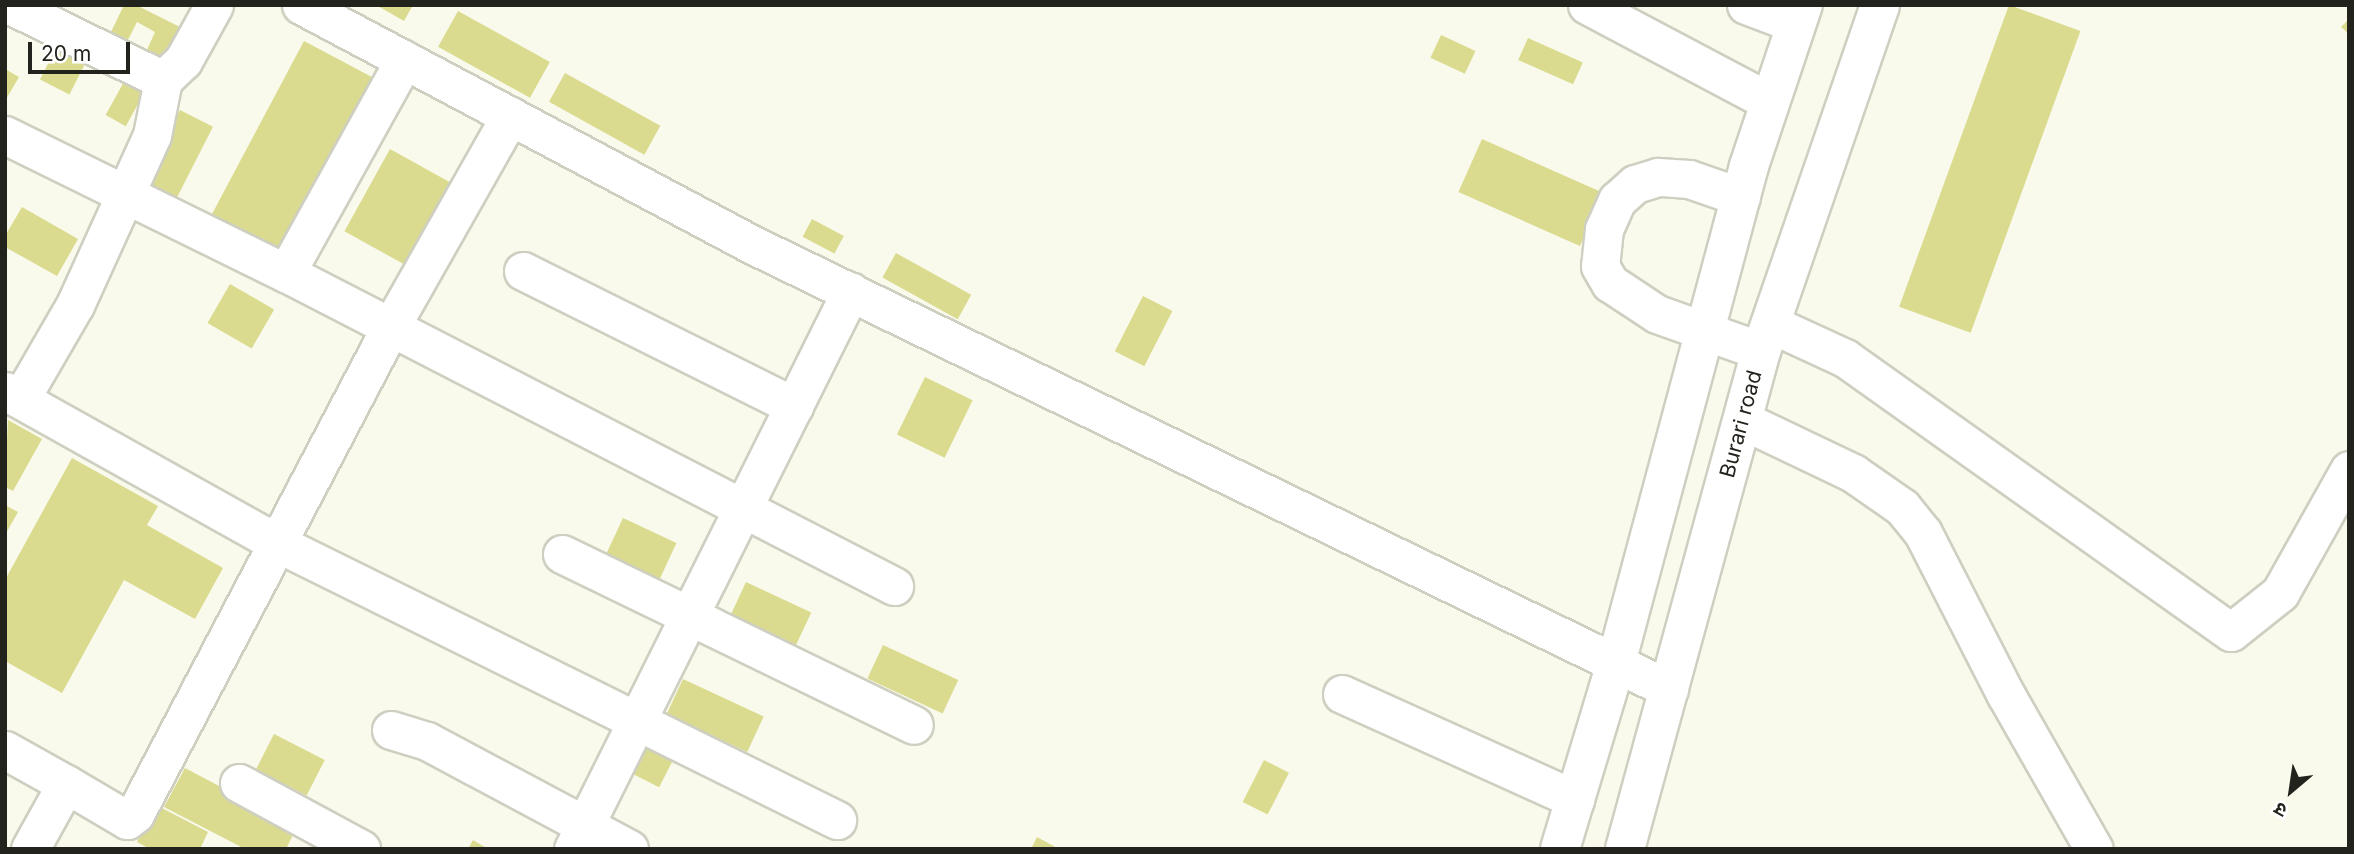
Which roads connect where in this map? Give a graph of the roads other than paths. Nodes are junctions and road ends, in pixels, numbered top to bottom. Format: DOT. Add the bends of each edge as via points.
graph roads {
  1 [pos="10,5"];
  2 [pos="214,5"];
  3 [pos="301,5"];
  4 [pos="1587,5"];
  5 [pos="1746,5"];
  6 [pos="1880,5"];
  7 [pos="1799,15"];
  8 [pos="404,60"];
  9 [pos="163,80"];
  10 [pos="1770,102"];
  11 [pos="510,116"];
  12 [pos="5,135"];
  13 [pos="124,195"];
  14 [pos="1741,197"];
  15 [pos="523,271"];
  16 [pos="286,273"];
  17 [pos="851,291"];
  18 [pos="390,328"];
  19 [pos="1707,334"];
  20 [pos="1766,338"];
  21 [pos="13,394"];
  22 [pos="794,406"];
  23 [pos="1742,420"];
  24 [pos="2349,470"];
  25 [pos="741,510"];
  26 [pos="277,543"];
  27 [pos="562,554"];
  28 [pos="894,586"];
  29 [pos="687,617"];
  30 [pos="1616,663"];
  31 [pos="1669,689"];
  32 [pos="1342,694"];
  33 [pos="634,722"];
  34 [pos="914,725"];
  35 [pos="391,730"];
  36 [pos="5,750"];
  37 [pos="239,783"];
  38 [pos="66,784"];
  39 [pos="1575,799"];
  40 [pos="837,820"];
  41 [pos="578,838"];
  42 [pos="30,849"];
  43 [pos="361,849"];
  44 [pos="629,849"];
  45 [pos="1560,849"];
  46 [pos="1625,849"];
  47 [pos="2094,849"];
  1 -- 9 [label="street"];
  2 -- 9 [label="street" via="183,61"];
  3 -- 8 [label="street"];
  4 -- 10 [label="street"];
  5 -- 7 [label="street"];
  6 -- 20 [label="main road, Burari road"];
  7 -- 10 [label="main road"];
  8 -- 11 [label="street"];
  8 -- 16 [label="street"];
  9 -- 13 [label="street" via="152,135"];
  10 -- 14 [label="main road"];
  11 -- 17 [label="street"];
  11 -- 18 [label="street"];
  12 -- 13 [label="street"];
  13 -- 16 [label="street"];
  13 -- 21 [label="street" via="75,305"];
  14 -- 19 [label="main road"];
  14 -- 19 [label="street" via="1689,179 1658,177 1634,184 1617,200 1604,229 1600,266 1610,283 1644,308"];
  15 -- 22 [label="street"];
  16 -- 18 [label="street"];
  17 -- 22 [label="street"];
  17 -- 30 [label="street"];
  18 -- 25 [label="street"];
  18 -- 26 [label="street"];
  19 -- 20 [label="street"];
  19 -- 30 [label="main road"];
  20 -- 23 [label="main road, Burari road"];
  20 -- 24 [label="street" via="1845,358 2231,632 2280,593"];
  21 -- 26 [label="street"];
  22 -- 25 [label="street"];
  23 -- 31 [label="main road, Burari road"];
  23 -- 47 [label="street" via="1862,478 1902,507 1923,533 2006,695"];
  25 -- 28 [label="street"];
  25 -- 29 [label="street"];
  26 -- 33 [label="street"];
  26 -- 38 [label="street" via="133,817 127,820"];
  27 -- 29 [label="street"];
  29 -- 33 [label="street"];
  29 -- 34 [label="street"];
  30 -- 31 [label="street"];
  30 -- 39 [label="main road"];
  31 -- 46 [label="main road, Burari road"];
  32 -- 39 [label="street"];
  33 -- 40 [label="street"];
  33 -- 41 [label="street"];
  35 -- 41 [label="street" via="427,741"];
  36 -- 38 [label="street"];
  37 -- 43 [label="street"];
  38 -- 42 [label="street"];
  39 -- 45 [label="main road"];
  41 -- 44 [label="street"];
}
